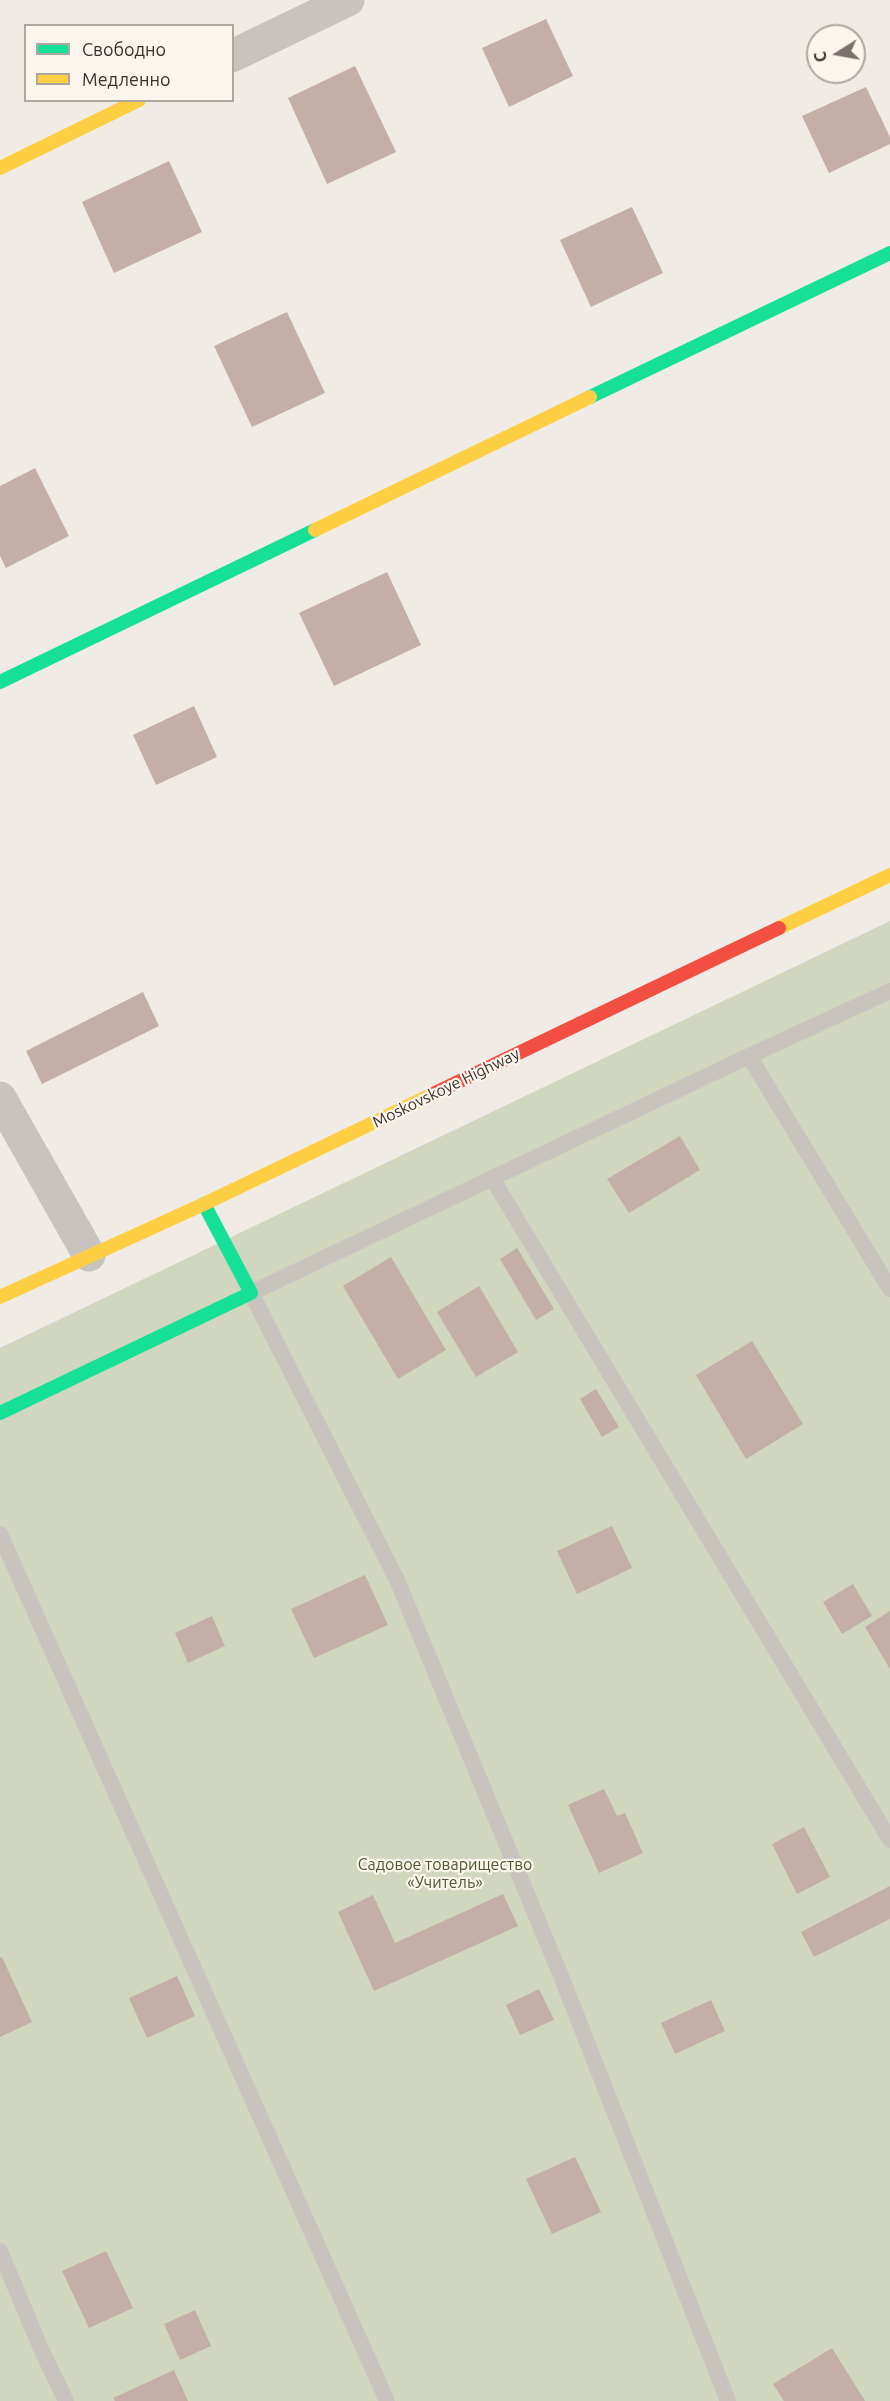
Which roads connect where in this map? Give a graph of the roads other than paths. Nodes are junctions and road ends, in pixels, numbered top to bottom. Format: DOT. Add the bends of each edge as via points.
graph roads {
  1 [pos="348,0"];
  2 [pos="234,55"];
  3 [pos="135,102"];
  4 [pos="0,168"];
  5 [pos="890,253"];
  6 [pos="0,682"];
  7 [pos="890,875"];
  8 [pos="890,992"];
  9 [pos="749,1056"];
  10 [pos="0,1098"];
  11 [pos="492,1178"];
  12 [pos="204,1204"];
  13 [pos="89,1255"];
  14 [pos="890,1289"];
  15 [pos="251,1293"];
  16 [pos="0,1297"];
  17 [pos="0,1413"];
  18 [pos="0,1534"];
  19 [pos="890,1840"];
  20 [pos="0,2251"];
  21 [pos="66,2401"];
  22 [pos="387,2401"];
  23 [pos="728,2401"];
  1 -- 2 [label="street"];
  3 -- 4 [label="main road"];
  5 -- 6 [label="main road"];
  7 -- 12 [label="main road, Moskovskoye Highway"];
  8 -- 9 [label="lane"];
  9 -- 11 [label="lane"];
  9 -- 14 [label="lane"];
  10 -- 13 [label="street"];
  11 -- 15 [label="lane"];
  11 -- 19 [label="lane"];
  12 -- 13 [label="main road, Moskovskoye Highway"];
  12 -- 15 [label="main road"];
  13 -- 16 [label="main road, Moskovskoye Highway"];
  15 -- 17 [label="main road"];
  15 -- 23 [label="lane" via="397,1580 561,1976"];
  18 -- 22 [label="lane"];
  20 -- 21 [label="lane"];
}
